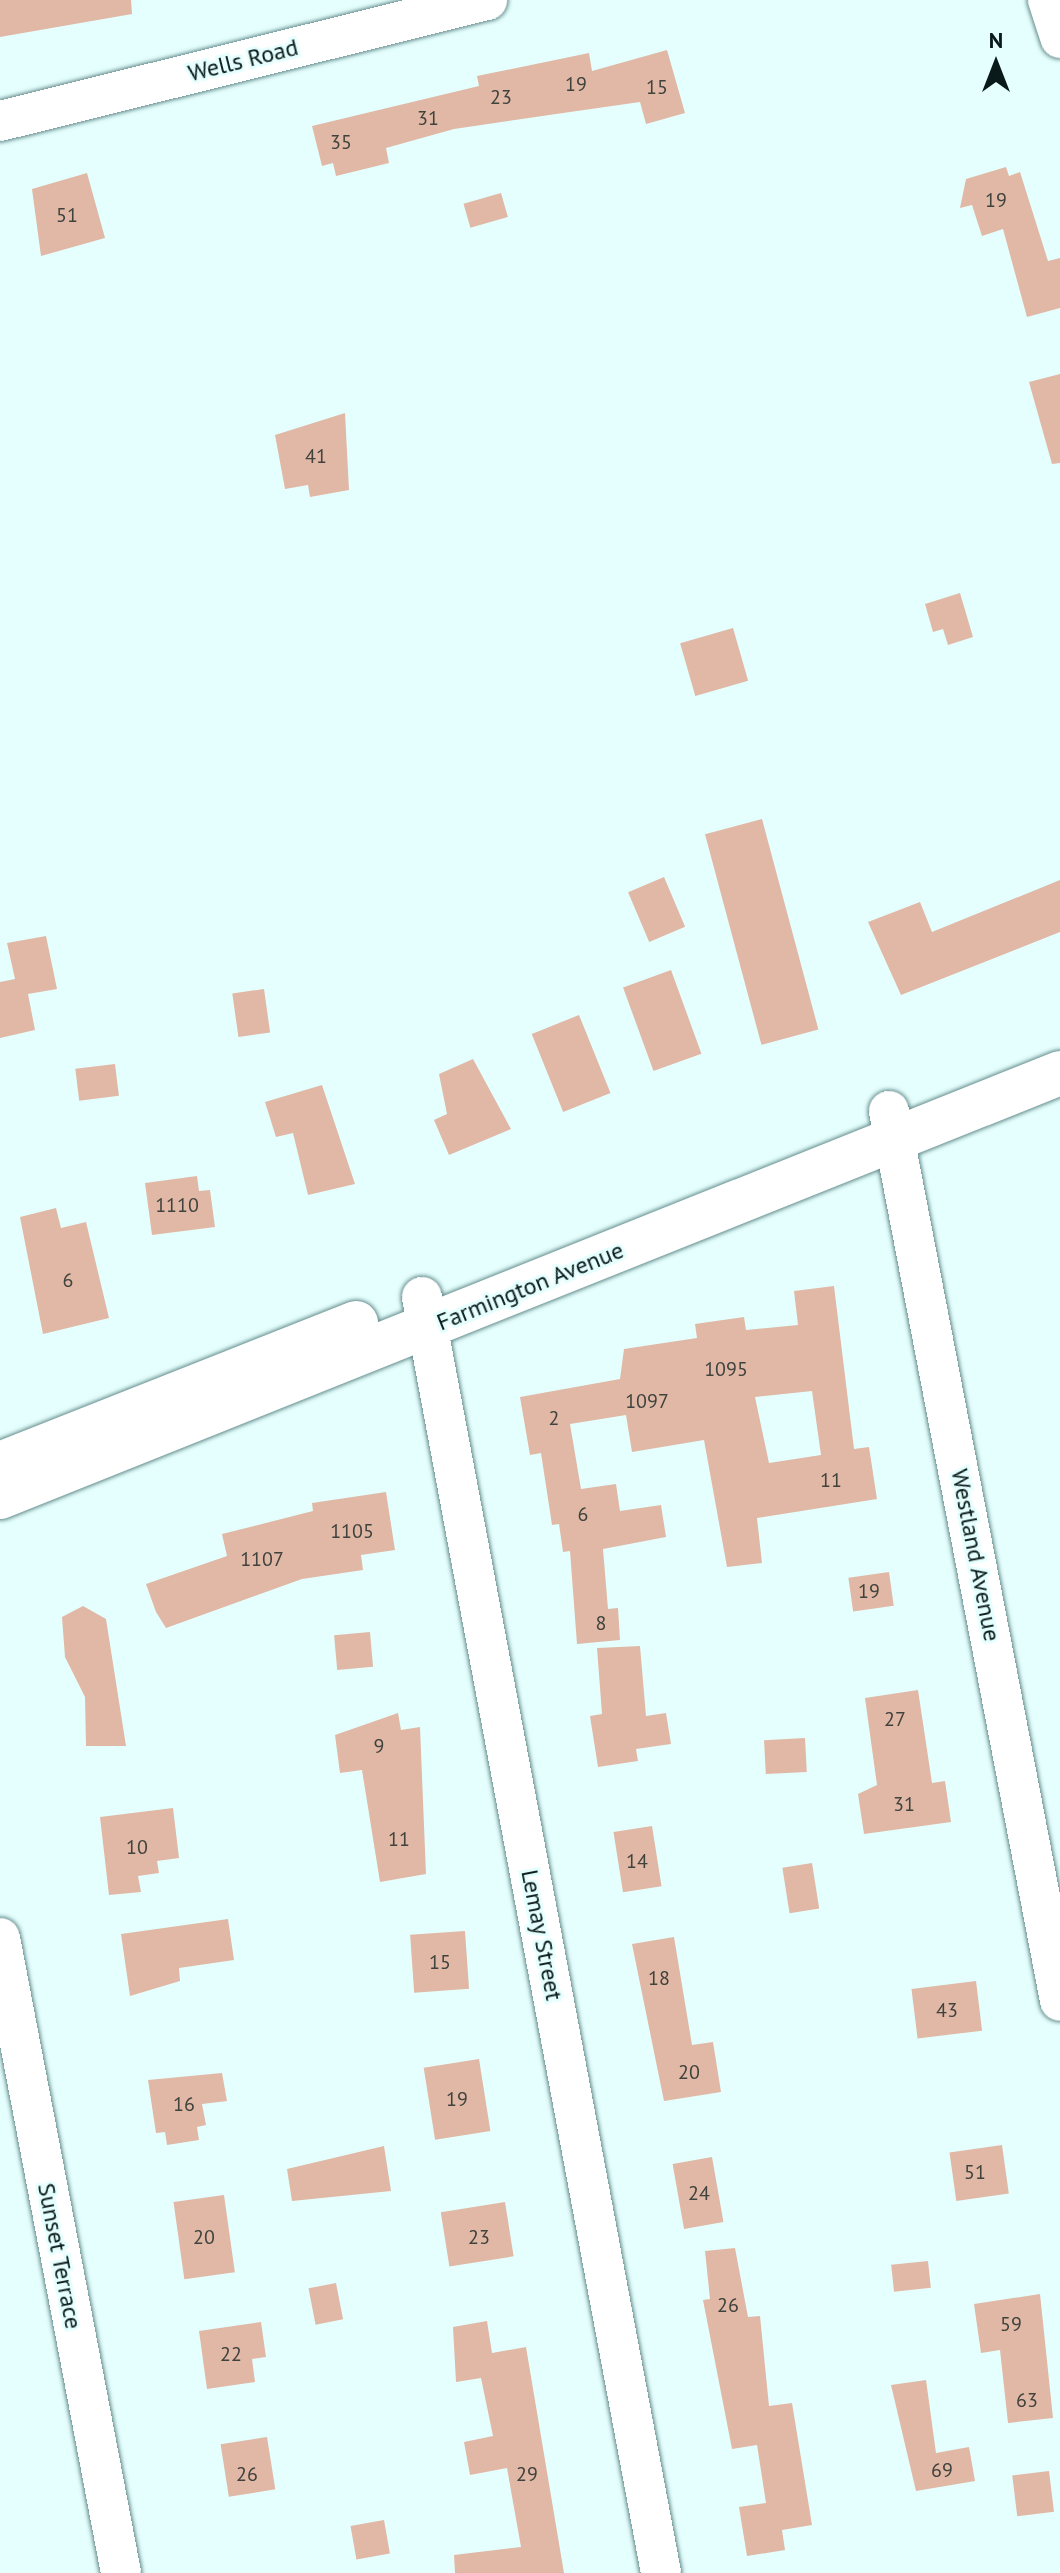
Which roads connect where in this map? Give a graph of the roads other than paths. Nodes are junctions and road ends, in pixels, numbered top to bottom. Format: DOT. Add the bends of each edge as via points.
graph roads {
  1 [pos="487,0"];
  2 [pos="1048,0"];
  3 [pos="1060,38"];
  4 [pos="0,121"];
  5 [pos="1060,1042"];
  6 [pos="1060,1073"];
  7 [pos="892,1125"];
  8 [pos="425,1312"];
  9 [pos="0,1464"];
  10 [pos="0,1497"];
  11 [pos="0,1938"];
  12 [pos="1060,2001"];
  13 [pos="121,2573"];
  14 [pos="661,2573"];
  1 -- 4 [label="street, Wells Road"];
  2 -- 3 [label="street"];
  5 -- 7 [label="main road, Farmington Avenue"];
  6 -- 7 [label="main road, Farmington Avenue"];
  7 -- 8 [label="main road, Farmington Avenue"];
  7 -- 12 [label="street, Westland Avenue"];
  8 -- 9 [label="main road, Farmington Avenue"];
  8 -- 10 [label="main road, Farmington Avenue"];
  8 -- 14 [label="street, Lemay Street"];
  11 -- 13 [label="street, Sunset Terrace"];
}
